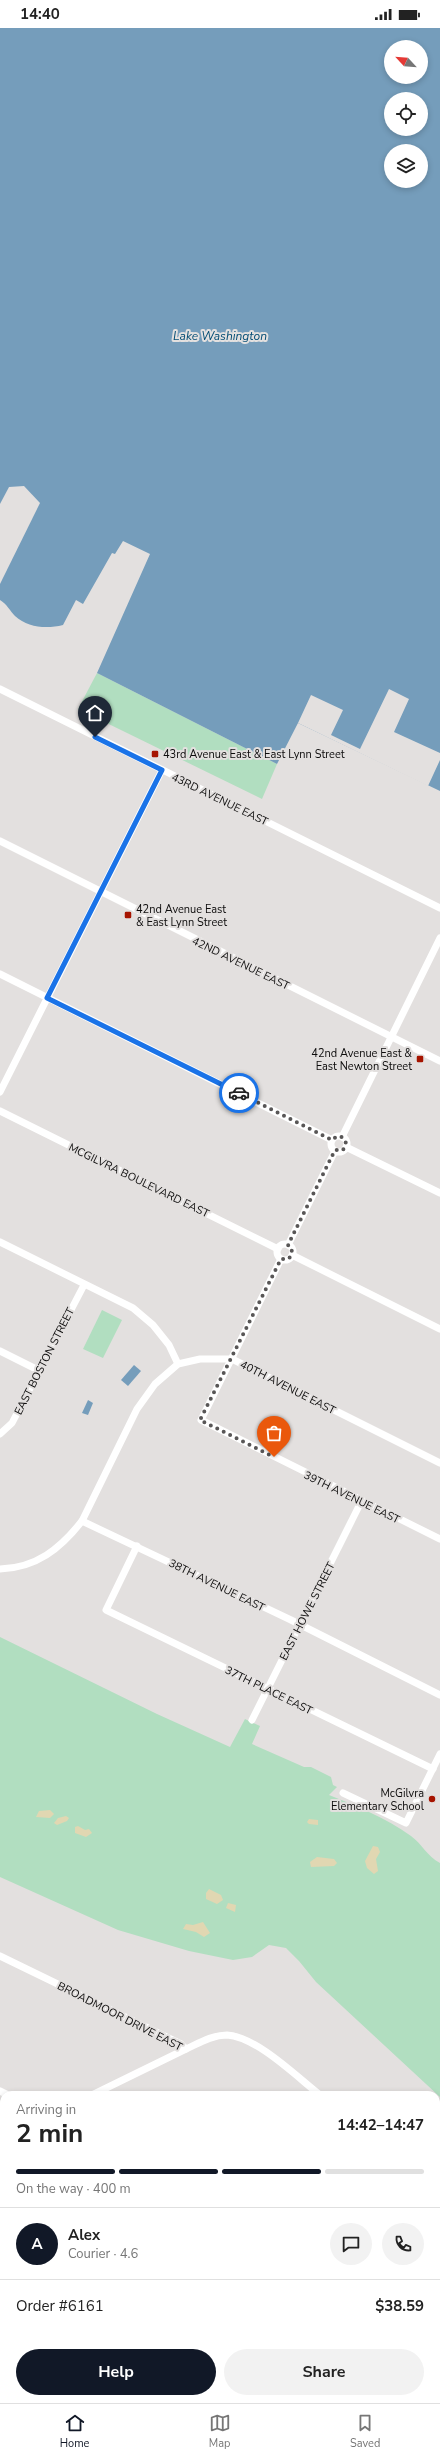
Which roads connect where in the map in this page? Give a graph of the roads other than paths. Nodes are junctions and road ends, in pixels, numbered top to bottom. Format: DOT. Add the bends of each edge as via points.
graph roads {
  1 [pos="0,689"];
  2 [pos="162,770"];
  3 [pos="0,841"];
  4 [pos="100,892"];
  5 [pos="440,908"];
  6 [pos="440,938"];
  7 [pos="0,974"];
  8 [pos="47,998"];
  9 [pos="390,1037"];
  10 [pos="440,1062"];
  11 [pos="0,1092"];
  12 [pos="0,1111"];
  13 [pos="342,1137"];
  14 [pos="332,1140"];
  15 [pos="346,1147"];
  16 [pos="335,1150"];
  17 [pos="440,1193"];
  18 [pos="0,1242"];
  19 [pos="288,1245"];
  20 [pos="278,1248"];
  21 [pos="292,1255"];
  22 [pos="281,1259"];
  23 [pos="84,1285"];
  24 [pos="440,1329"];
  25 [pos="0,1351"];
  26 [pos="232,1359"];
  27 [pos="178,1364"];
  28 [pos="40,1371"];
  29 [pos="0,1434"];
  30 [pos="440,1463"];
  31 [pos="361,1502"];
  32 [pos="82,1521"];
  33 [pos="440,1539"];
  34 [pos="137,1546"];
  35 [pos="0,1569"];
  36 [pos="300,1625"];
  37 [pos="268,1689"];
  38 [pos="440,1695"];
  39 [pos="252,1720"];
  40 [pos="440,1754"];
  41 [pos="433,1768"];
  42 [pos="343,1793"];
  43 [pos="0,1956"];
  44 [pos="186,2049"];
  45 [pos="100,2091"];
  46 [pos="315,2091"];
  1 -- 2 [label="street, 43RD AVENUE EAST"];
  2 -- 4 [label="street"];
  2 -- 5 [label="street, 43RD AVENUE EAST"];
  3 -- 4 [label="street, 42ND AVENUE EAST"];
  4 -- 8 [label="street"];
  4 -- 9 [label="street, 42ND AVENUE EAST"];
  6 -- 9 [label="street"];
  7 -- 8 [label="street"];
  8 -- 11 [label="street"];
  8 -- 14 [label="street"];
  9 -- 10 [label="street, 42ND AVENUE EAST"];
  9 -- 13 [label="street"];
  12 -- 20 [label="street, MCGILVRA BOULEVARD EAST"];
  13 -- 14 [label="street" via="337,1136"];
  13 -- 15 [label="street" via="346,1141"];
  14 -- 16 [label="street" via="331,1146"];
  15 -- 16 [label="street" via="341,1151"];
  15 -- 17 [label="street"];
  16 -- 19 [label="street"];
  18 -- 23 [label="street"];
  19 -- 20 [label="street" via="283,1244"];
  19 -- 21 [label="street" via="292,1249"];
  20 -- 22 [label="street" via="277,1254"];
  21 -- 22 [label="street" via="288,1259"];
  21 -- 24 [label="street"];
  22 -- 26 [label="street"];
  23 -- 27 [label="street" via="133,1308 144,1317 169,1345"];
  23 -- 28 [label="street, EAST BOSTON STREET"];
  25 -- 28 [label="street"];
  26 -- 27 [label="street, 40TH AVENUE EAST" via="200,1359"];
  26 -- 30 [label="street, 40TH AVENUE EAST"];
  26 -- 31 [label="street, 39TH AVENUE EAST" via="200,1420"];
  27 -- 32 [label="street" via="155,1384 137,1409"];
  28 -- 29 [label="street, EAST BOSTON STREET" via="12,1423"];
  31 -- 33 [label="street, 39TH AVENUE EAST"];
  31 -- 36 [label="street, EAST HOWE STREET"];
  32 -- 34 [label="street, 38TH AVENUE EAST"];
  32 -- 35 [label="street" via="54,1552 23,1567"];
  34 -- 36 [label="street, 38TH AVENUE EAST"];
  34 -- 37 [label="street, 37TH PLACE EAST" via="106,1610"];
  36 -- 37 [label="street, EAST HOWE STREET"];
  36 -- 38 [label="street, 38TH AVENUE EAST"];
  37 -- 39 [label="street, EAST HOWE STREET"];
  37 -- 41 [label="street, 37TH PLACE EAST"];
  40 -- 41 [label="street"];
  41 -- 42 [label="street" via="406,1823"];
  43 -- 44 [label="street, BROADMOOR DRIVE EAST"];
  44 -- 45 [label="street"];
  44 -- 46 [label="street, BROADMOOR DRIVE EAST" via="212,2037 227,2035 240,2039 274,2058"];
}
